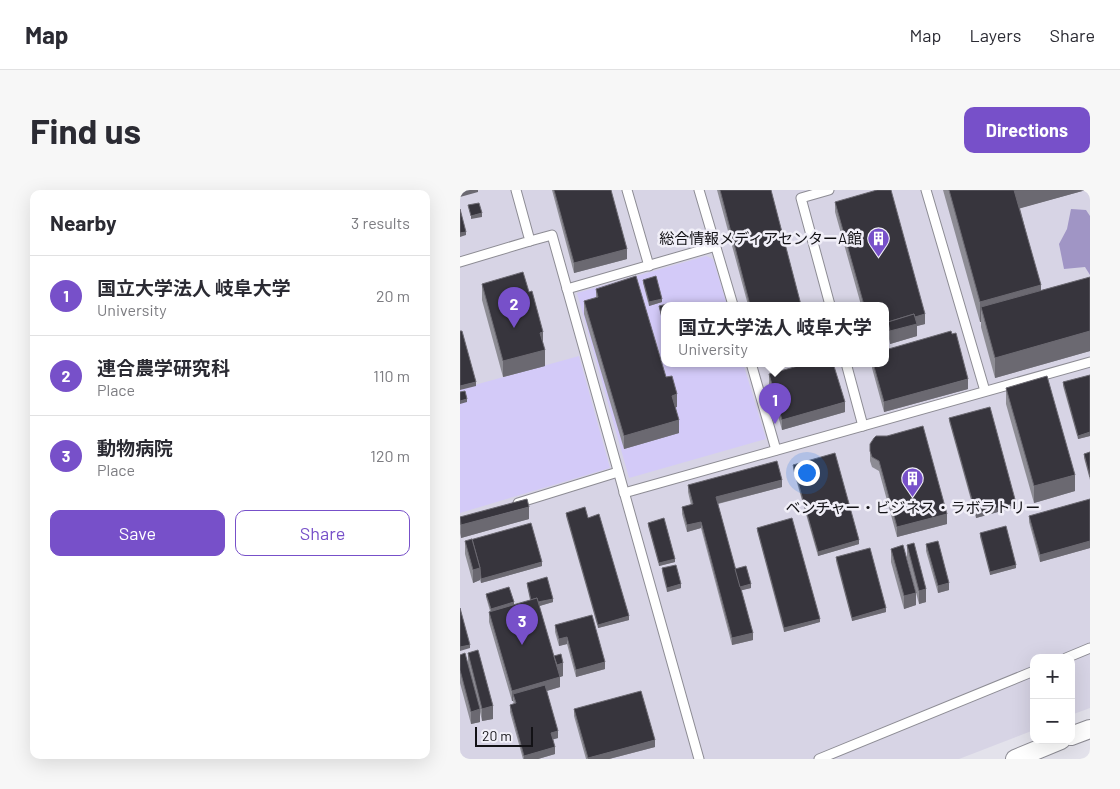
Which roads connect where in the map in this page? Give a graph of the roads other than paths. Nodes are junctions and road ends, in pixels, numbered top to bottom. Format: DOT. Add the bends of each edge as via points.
graph roads {
  1 [pos="516,190"];
  2 [pos="627,190"];
  3 [pos="699,190"];
  4 [pos="829,190"];
  5 [pos="926,190"];
  6 [pos="530,241"];
  7 [pos="716,246"];
  8 [pos="460,262"];
  9 [pos="649,266"];
  10 [pos="567,290"];
  11 [pos="733,302"];
  12 [pos="829,302"];
  13 [pos="1090,362"];
  14 [pos="751,367"];
  15 [pos="847,367"];
  16 [pos="985,391"];
  17 [pos="863,426"];
  18 [pos="776,450"];
  19 [pos="618,472"];
  20 [pos="624,493"];
  21 [pos="508,506"];
  22 [pos="1090,648"];
  23 [pos="1075,654"];
  24 [pos="1030,673"];
  25 [pos="1090,728"];
  26 [pos="1075,734"];
  27 [pos="1051,744"];
  28 [pos="699,759"];
  29 [pos="819,759"];
  30 [pos="1015,759"];
  1 -- 6 [label="lane"];
  2 -- 9 [label="lane"];
  3 -- 7 [label="lane"];
  4 -- 12 [label="lane" via="801,198"];
  5 -- 16 [label="lane"];
  6 -- 8 [label="lane"];
  6 -- 10 [label="lane" via="552,235"];
  7 -- 9 [label="lane"];
  7 -- 11 [label="lane"];
  9 -- 10 [label="lane"];
  10 -- 19 [label="lane"];
  13 -- 16 [label="lane"];
  14 -- 18 [label="lane"];
  15 -- 17 [label="lane"];
  16 -- 17 [label="lane"];
  17 -- 18 [label="lane"];
  18 -- 20 [label="lane"];
  19 -- 20 [label="lane"];
  19 -- 21 [label="lane"];
  20 -- 28 [label="lane"];
  22 -- 23 [label="lane"];
  24 -- 29 [label="lane"];
  25 -- 26 [label="street"];
  27 -- 30 [label="street"];
}
